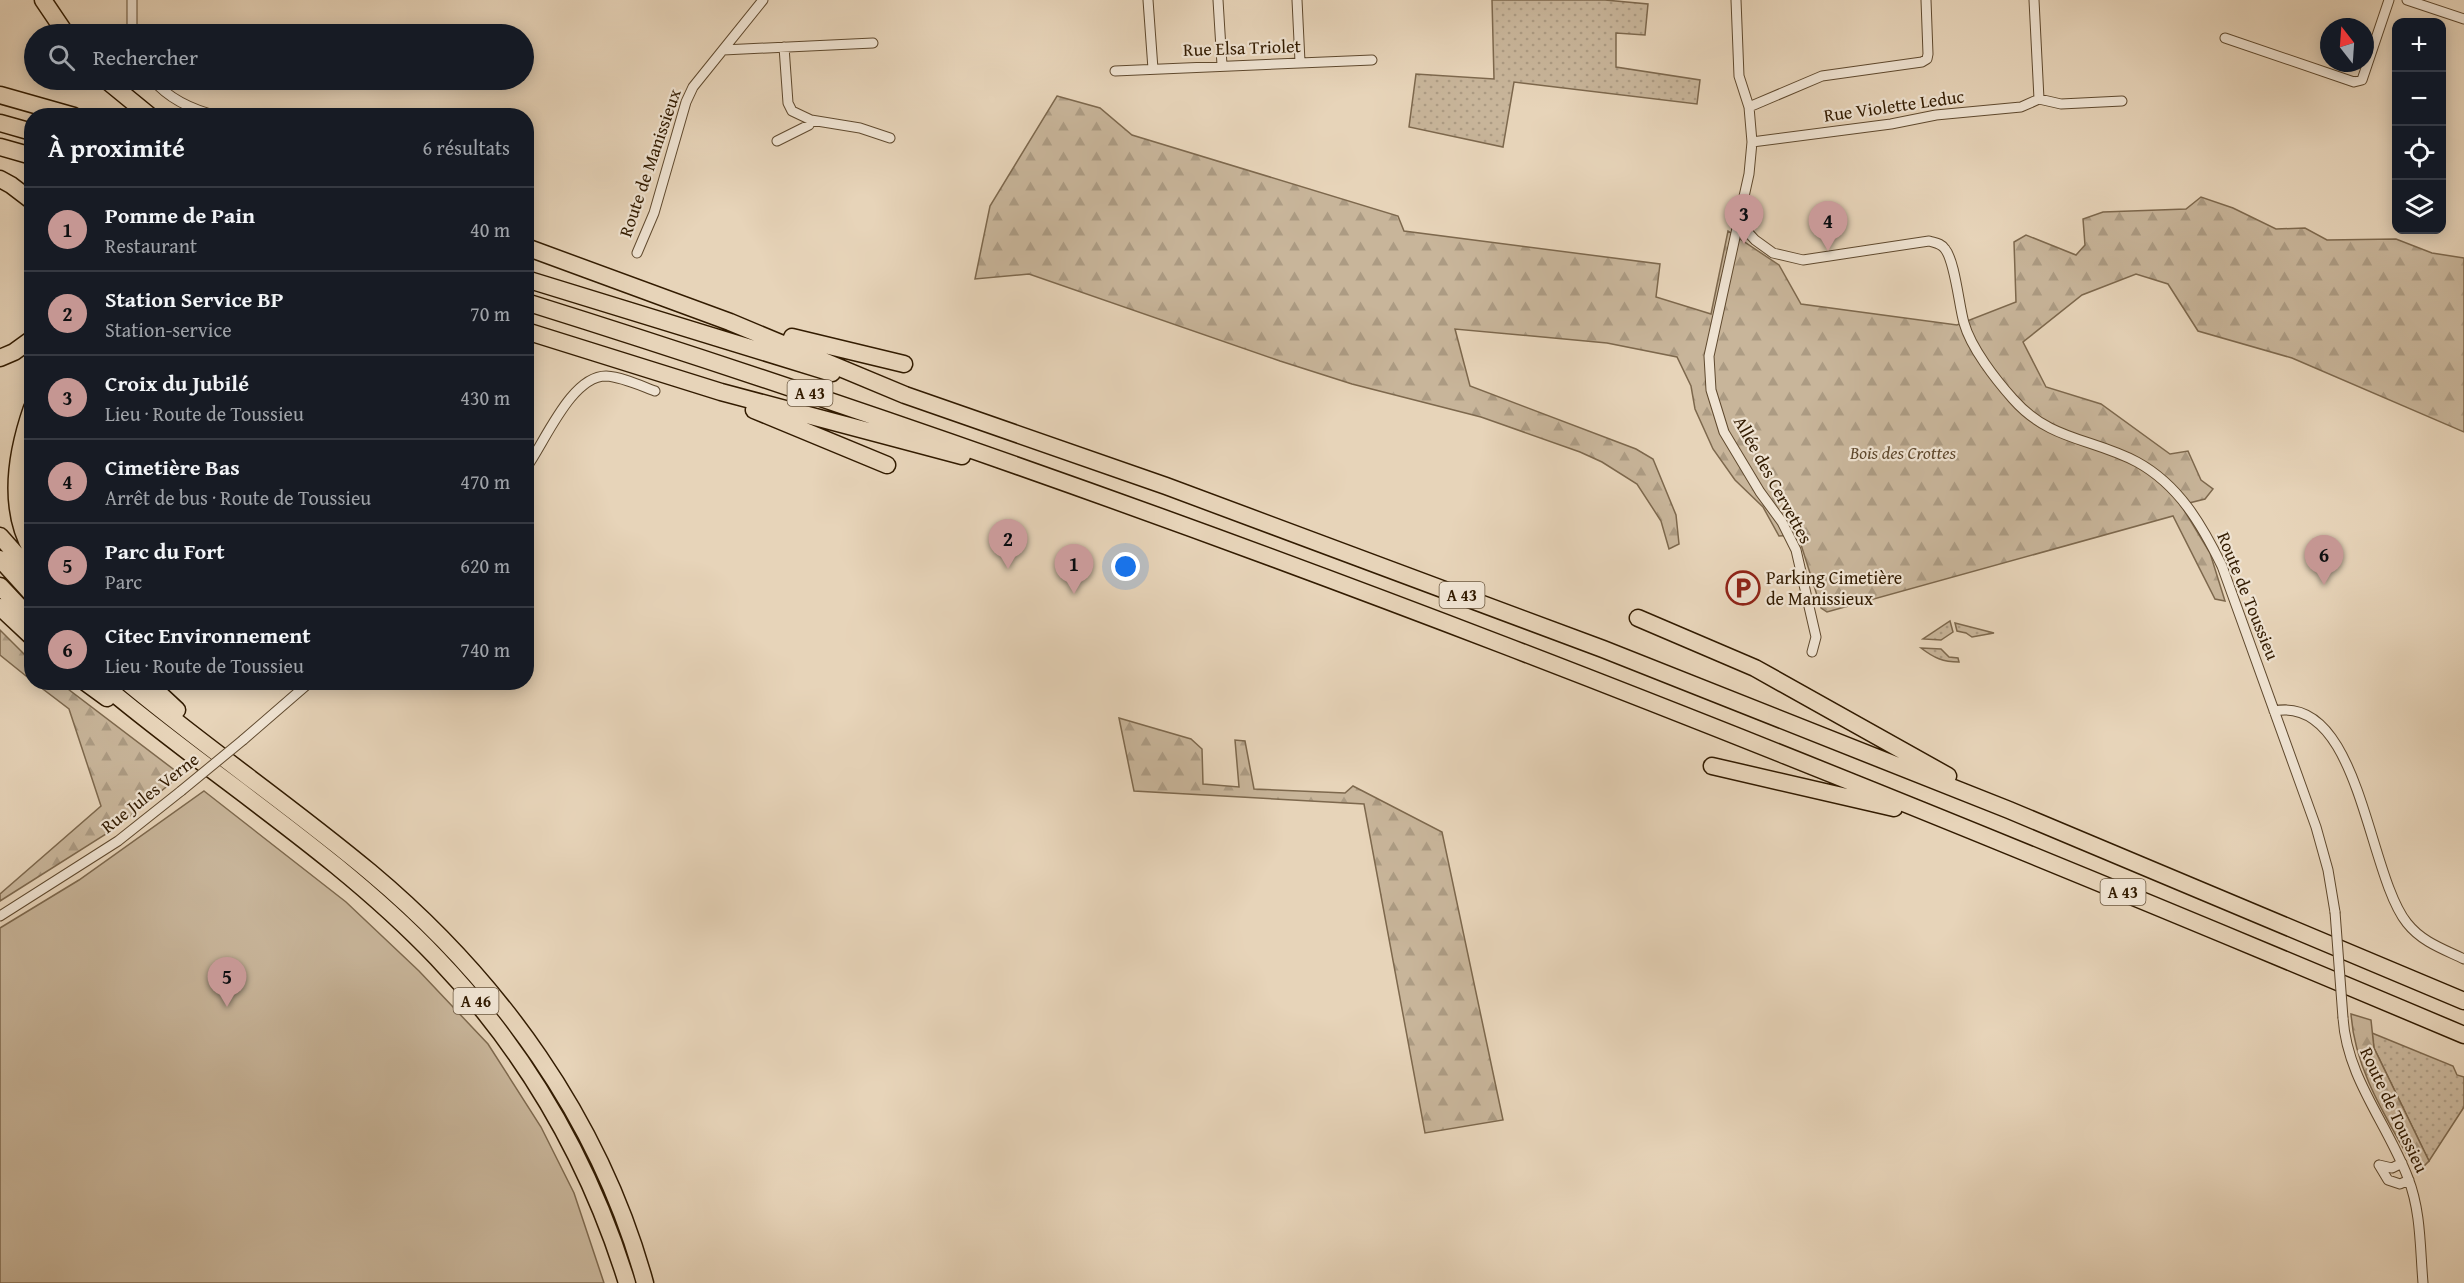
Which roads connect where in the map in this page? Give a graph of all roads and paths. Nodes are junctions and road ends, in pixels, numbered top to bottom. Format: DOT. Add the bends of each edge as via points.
graph roads {
  1 [pos="43,0"];
  2 [pos="132,0"];
  3 [pos="763,0"];
  4 [pos="1148,0"];
  5 [pos="1218,0"];
  6 [pos="1297,0"];
  7 [pos="1736,0"];
  8 [pos="1926,0"];
  9 [pos="2034,0"];
  10 [pos="2389,0"];
  11 [pos="2407,0"];
  12 [pos="2464,20"];
  13 [pos="59,24"];
  14 [pos="132,24"];
  15 [pos="2225,38"];
  16 [pos="873,42"];
  17 [pos="784,47"];
  18 [pos="723,50"];
  19 [pos="1372,60"];
  20 [pos="1300,62"];
  21 [pos="1222,65"];
  22 [pos="1153,69"];
  23 [pos="1114,71"];
  24 [pos="118,90"];
  25 [pos="163,90"];
  26 [pos="0,95"];
  27 [pos="2039,99"];
  28 [pos="2122,101"];
  29 [pos="1749,107"];
  30 [pos="46,108"];
  31 [pos="140,108"];
  32 [pos="195,108"];
  33 [pos="811,120"];
  34 [pos="0,123"];
  35 [pos="24,130"];
  36 [pos="890,138"];
  37 [pos="777,141"];
  38 [pos="1752,142"];
  39 [pos="0,147"];
  40 [pos="24,154"];
  41 [pos="0,177"];
  42 [pos="24,182"];
  43 [pos="24,195"];
  44 [pos="1739,219"];
  45 [pos="534,250"];
  46 [pos="637,253"];
  47 [pos="534,281"];
  48 [pos="534,305"];
  49 [pos="730,322"];
  50 [pos="534,334"];
  51 [pos="24,345"];
  52 [pos="0,358"];
  53 [pos="904,364"];
  54 [pos="672,377"];
  55 [pos="655,391"];
  56 [pos="904,395"];
  57 [pos="24,435"];
  58 [pos="534,456"];
  59 [pos="887,465"];
  60 [pos="1090,492"];
  61 [pos="24,533"];
  62 [pos="0,536"];
  63 [pos="0,559"];
  64 [pos="24,563"];
  65 [pos="24,585"];
  66 [pos="0,586"];
  67 [pos="0,608"];
  68 [pos="24,612"];
  69 [pos="1638,618"];
  70 [pos="24,630"];
  71 [pos="1812,652"];
  72 [pos="97,690"];
  73 [pos="110,690"];
  74 [pos="137,690"];
  75 [pos="156,690"];
  76 [pos="301,690"];
  77 [pos="2274,711"];
  78 [pos="185,751"];
  79 [pos="1712,766"];
  80 [pos="259,785"];
  81 [pos="2009,810"];
  82 [pos="1948,820"];
  83 [pos="0,916"];
  84 [pos="2464,959"];
  85 [pos="2464,1001"];
  86 [pos="2464,1035"];
  87 [pos="2402,1163"];
  88 [pos="2409,1180"];
  89 [pos="627,1283"];
  90 [pos="645,1283"];
  91 [pos="2423,1283"];
  1 -- 13 [label="highway"];
  2 -- 14 [label="street"];
  3 -- 18 [label="street, Route de Manissieux"];
  4 -- 22 [label="street"];
  5 -- 21 [label="street"];
  6 -- 20 [label="street"];
  7 -- 29 [label="street" via="1739,76"];
  8 -- 29 [label="street" via="1927,59 1822,76"];
  9 -- 27 [label="street"];
  10 -- 15 [label="street" via="2362,80 2354,82"];
  11 -- 12 [label="street"];
  16 -- 17 [label="street"];
  17 -- 18 [label="street"];
  17 -- 33 [label="street" via="788,103 792,111"];
  18 -- 46 [label="street, Route de Manissieux" via="686,102 654,213"];
  19 -- 20 [label="street, Rue Elsa Triolet"];
  20 -- 21 [label="street, Rue Elsa Triolet"];
  21 -- 22 [label="street, Rue Elsa Triolet"];
  22 -- 23 [label="street, Rue Elsa Triolet"];
  24 -- 31 [label="highway"];
  25 -- 32 [label="street"];
  26 -- 30 [label="highway"];
  27 -- 28 [label="street, Rue Violette Leduc" via="2061,104"];
  27 -- 38 [label="street, Rue Violette Leduc" via="2021,107 1936,115"];
  29 -- 38 [label="street"];
  33 -- 36 [label="street" via="860,128"];
  33 -- 37 [label="street"];
  34 -- 35 [label="highway"];
  38 -- 44 [label="street"];
  39 -- 40 [label="highway"];
  41 -- 42 [label="highway"];
  41 -- 43 [label="highway"];
  44 -- 71 [label="street, Allée des Cervettes" via="1709,356 1711,390 1724,432 1796,549 1816,637"];
  44 -- 77 [label="street, Route de Toussieu" via="1755,240 1773,253 1803,260 1929,242 1946,249 1966,331 2022,409 2045,427 2137,462 2158,476 2196,517 2222,566"];
  45 -- 49 [label="highway"];
  47 -- 56 [label="highway, A 43"];
  48 -- 60 [label="highway, A 43" via="864,411"];
  49 -- 53 [label="highway"];
  49 -- 56 [label="highway"];
  50 -- 54 [label="highway"];
  51 -- 52 [label="highway"];
  54 -- 59 [label="highway"];
  54 -- 60 [label="highway"];
  55 -- 58 [label="street" via="615,377 587,381 573,395"];
  56 -- 81 [label="highway, A 43" via="1452,591"];
  57 -- 61 [label="highway" via="16,488"];
  60 -- 82 [label="highway, A 43" via="1550,661"];
  62 -- 64 [label="highway"];
  63 -- 65 [label="highway"];
  66 -- 68 [label="highway"];
  67 -- 70 [label="highway"];
  69 -- 81 [label="highway" via="1755,668"];
  72 -- 78 [label="highway"];
  73 -- 78 [label="highway, A 46"];
  74 -- 80 [label="highway, A 46"];
  75 -- 80 [label="highway"];
  76 -- 83 [label="street, Rue Jules Verne, bridge" via="118,841"];
  77 -- 84 [label="street" via="2295,711 2314,719 2332,735 2350,772 2391,896 2407,923 2427,942"];
  77 -- 87 [label="street, Route de Toussieu, bridge" via="2328,870 2347,1047 2359,1082"];
  78 -- 89 [label="highway, A 46" via="365,891 469,992 508,1041 556,1114 593,1188"];
  79 -- 82 [label="highway"];
  80 -- 90 [label="highway, A 46" via="415,912 476,974 520,1029 549,1069 593,1148 619,1206"];
  81 -- 85 [label="highway, A 43"];
  82 -- 86 [label="highway, A 43"];
  87 -- 88 [label="street, Route de Toussieu"];
  87 -- 88 [label="street" via="2392,1168 2379,1166 2388,1180 2400,1184"];
  88 -- 91 [label="street, Route de Toussieu" via="2417,1213"];
}
